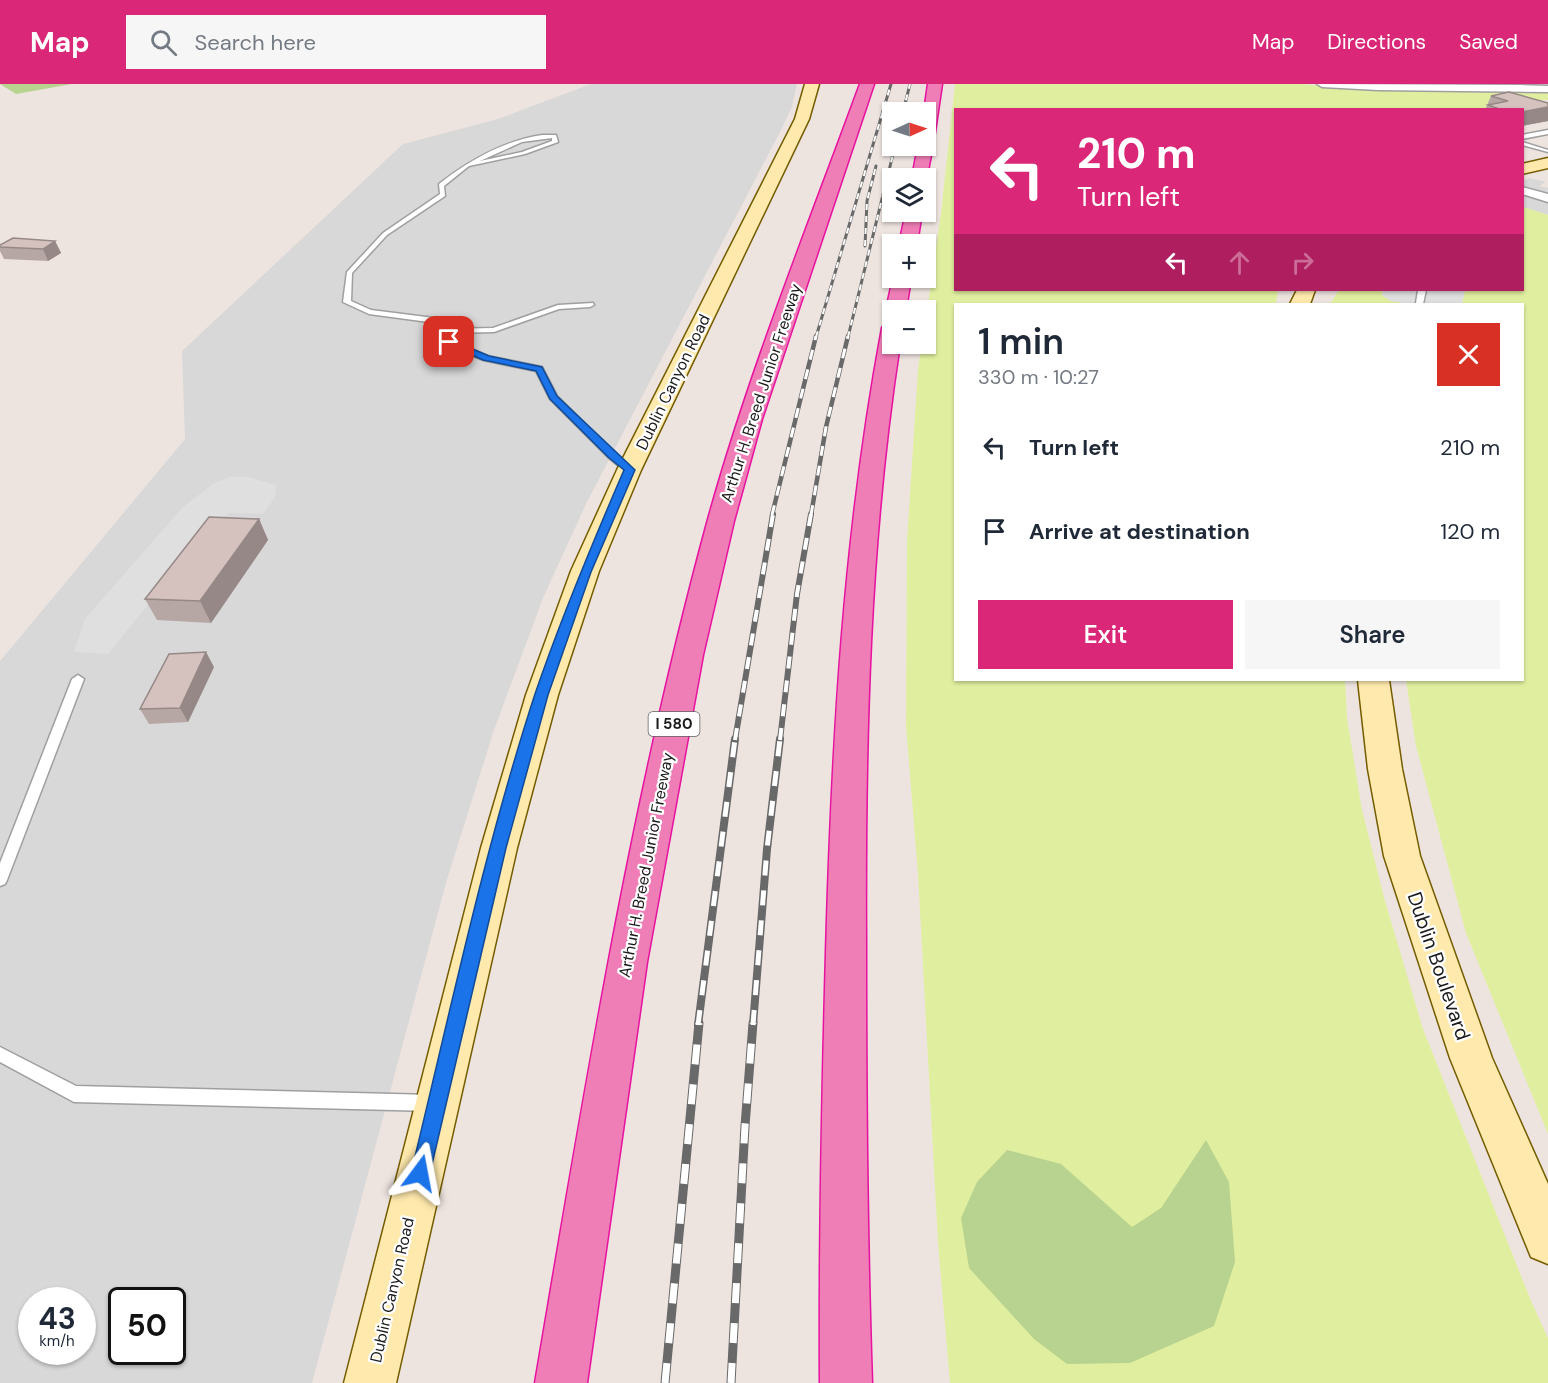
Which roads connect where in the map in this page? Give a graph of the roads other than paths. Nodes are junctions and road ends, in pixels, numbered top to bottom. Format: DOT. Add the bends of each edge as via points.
graph roads {
  1 [pos="812,84"];
  2 [pos="867,84"];
  3 [pos="935,84"];
  4 [pos="1322,84"];
  5 [pos="1548,89"];
  6 [pos="932,102"];
  7 [pos="1548,132"];
  8 [pos="1524,137"];
  9 [pos="1524,144"];
  10 [pos="1524,155"];
  11 [pos="1547,155"];
  12 [pos="467,165"];
  13 [pos="1524,168"];
  14 [pos="1524,191"];
  15 [pos="1548,198"];
  16 [pos="1524,199"];
  17 [pos="1548,205"];
  18 [pos="1422,291"];
  19 [pos="1420,303"];
  20 [pos="590,305"];
  21 [pos="444,331"];
  22 [pos="888,354"];
  23 [pos="629,470"];
  24 [pos="78,679"];
  25 [pos="1373,681"];
  26 [pos="0,880"];
  27 [pos="0,1054"];
  28 [pos="437,1103"];
  29 [pos="1548,1240"];
  30 [pos="370,1383"];
  31 [pos="561,1383"];
  32 [pos="846,1383"];
  1 -- 23 [label="main road, Dublin Canyon Road" via="802,118"];
  2 -- 31 [label="highway, Arthur H. Breed Junior Freeway / I 580" via="750,418 688,656 627,962"];
  3 -- 6 [label="highway"];
  4 -- 5 [label="street"];
  7 -- 8 [label="lane"];
  9 -- 11 [label="lane"];
  10 -- 11 [label="main road"];
  11 -- 13 [label="main road"];
  12 -- 12 [label="lane" via="534,150 555,142 554,136 535,136 506,145"];
  12 -- 21 [label="lane" via="441,185 443,195 385,234 349,273 347,302 369,312 439,321"];
  14 -- 15 [label="street"];
  16 -- 17 [label="street"];
  18 -- 19 [label="lane"];
  20 -- 21 [label="lane" via="558,308 494,330"];
  21 -- 23 [label="lane" via="449,342 486,358 539,369 553,397"];
  22 -- 32 [label="highway" via="858,597 850,735 844,1120"];
  23 -- 28 [label="main road, Dublin Canyon Road" via="585,572 542,695 499,848"];
  24 -- 26 [label="lane"];
  25 -- 29 [label="main road, Dublin Boulevard" via="1402,856 1471,1058"];
  27 -- 28 [label="lane" via="74,1094"];
  28 -- 30 [label="main road, Dublin Canyon Road"];
}
